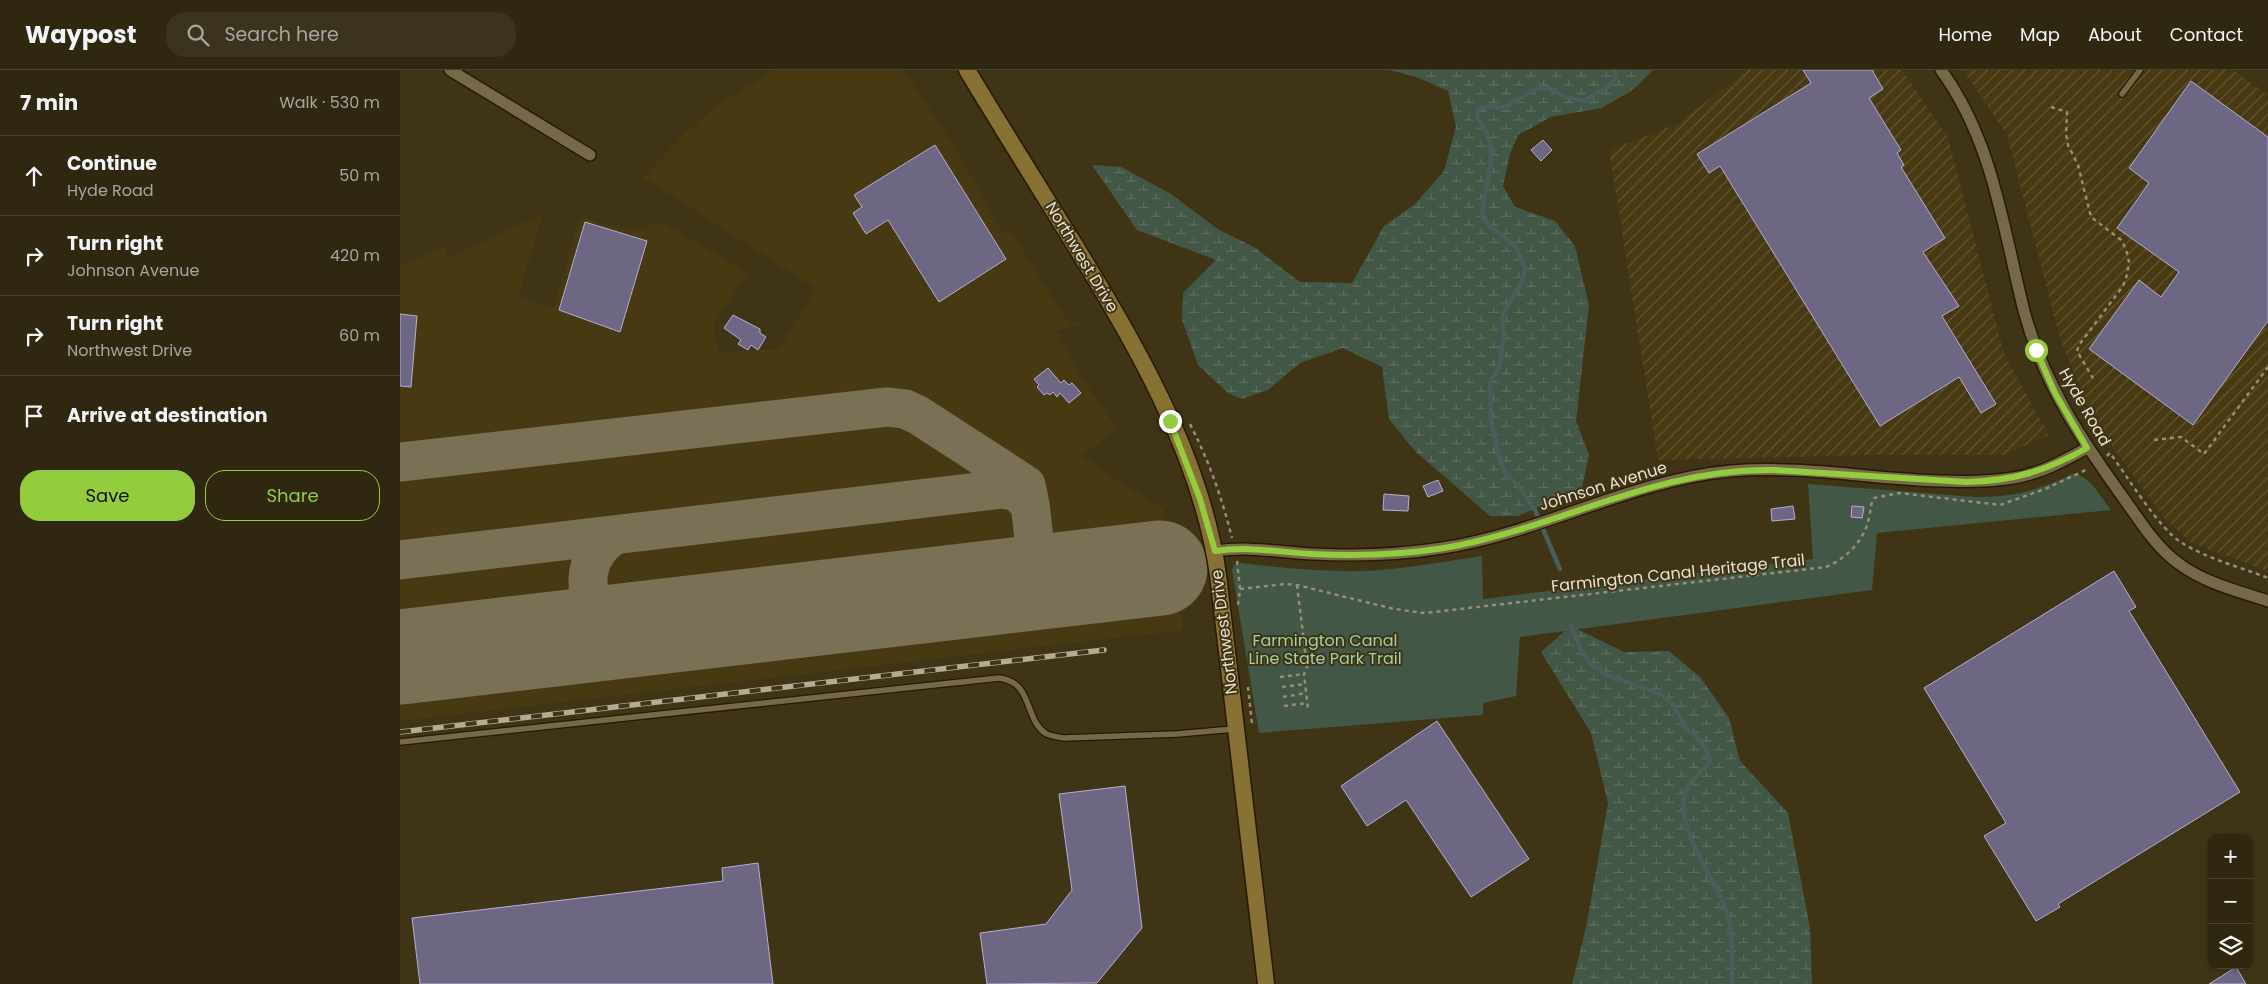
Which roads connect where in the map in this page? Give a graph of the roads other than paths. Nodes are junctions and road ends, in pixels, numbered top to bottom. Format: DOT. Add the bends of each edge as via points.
graph roads {
  1 [pos="450,70"];
  2 [pos="967,70"];
  3 [pos="1941,70"];
  4 [pos="2140,70"];
  5 [pos="2122,94"];
  6 [pos="590,155"];
  7 [pos="2087,448"];
  8 [pos="1215,551"];
  9 [pos="2268,601"];
  10 [pos="1236,729"];
  11 [pos="400,742"];
  12 [pos="1266,984"];
  1 -- 6 [label="street"];
  2 -- 8 [label="main road, Northwest Drive" via="1078,250 1150,375 1190,470"];
  3 -- 7 [label="street, Hyde Road" via="1961,102 1986,158 2036,350 2055,393"];
  4 -- 5 [label="lane"];
  7 -- 8 [label="street, Johnson Avenue" via="2036,472 1990,481 1929,481 1753,470 1708,474 1657,485 1471,543 1412,552 1344,555 1245,548"];
  7 -- 9 [label="street, Hyde Road" via="2150,533 2179,564 2221,586"];
  8 -- 10 [label="main road, Northwest Drive"];
  10 -- 11 [label="lane" via="1064,738 1046,734 1018,686 1008,679 999,678"];
  10 -- 12 [label="main road, Northwest Drive"];
}
